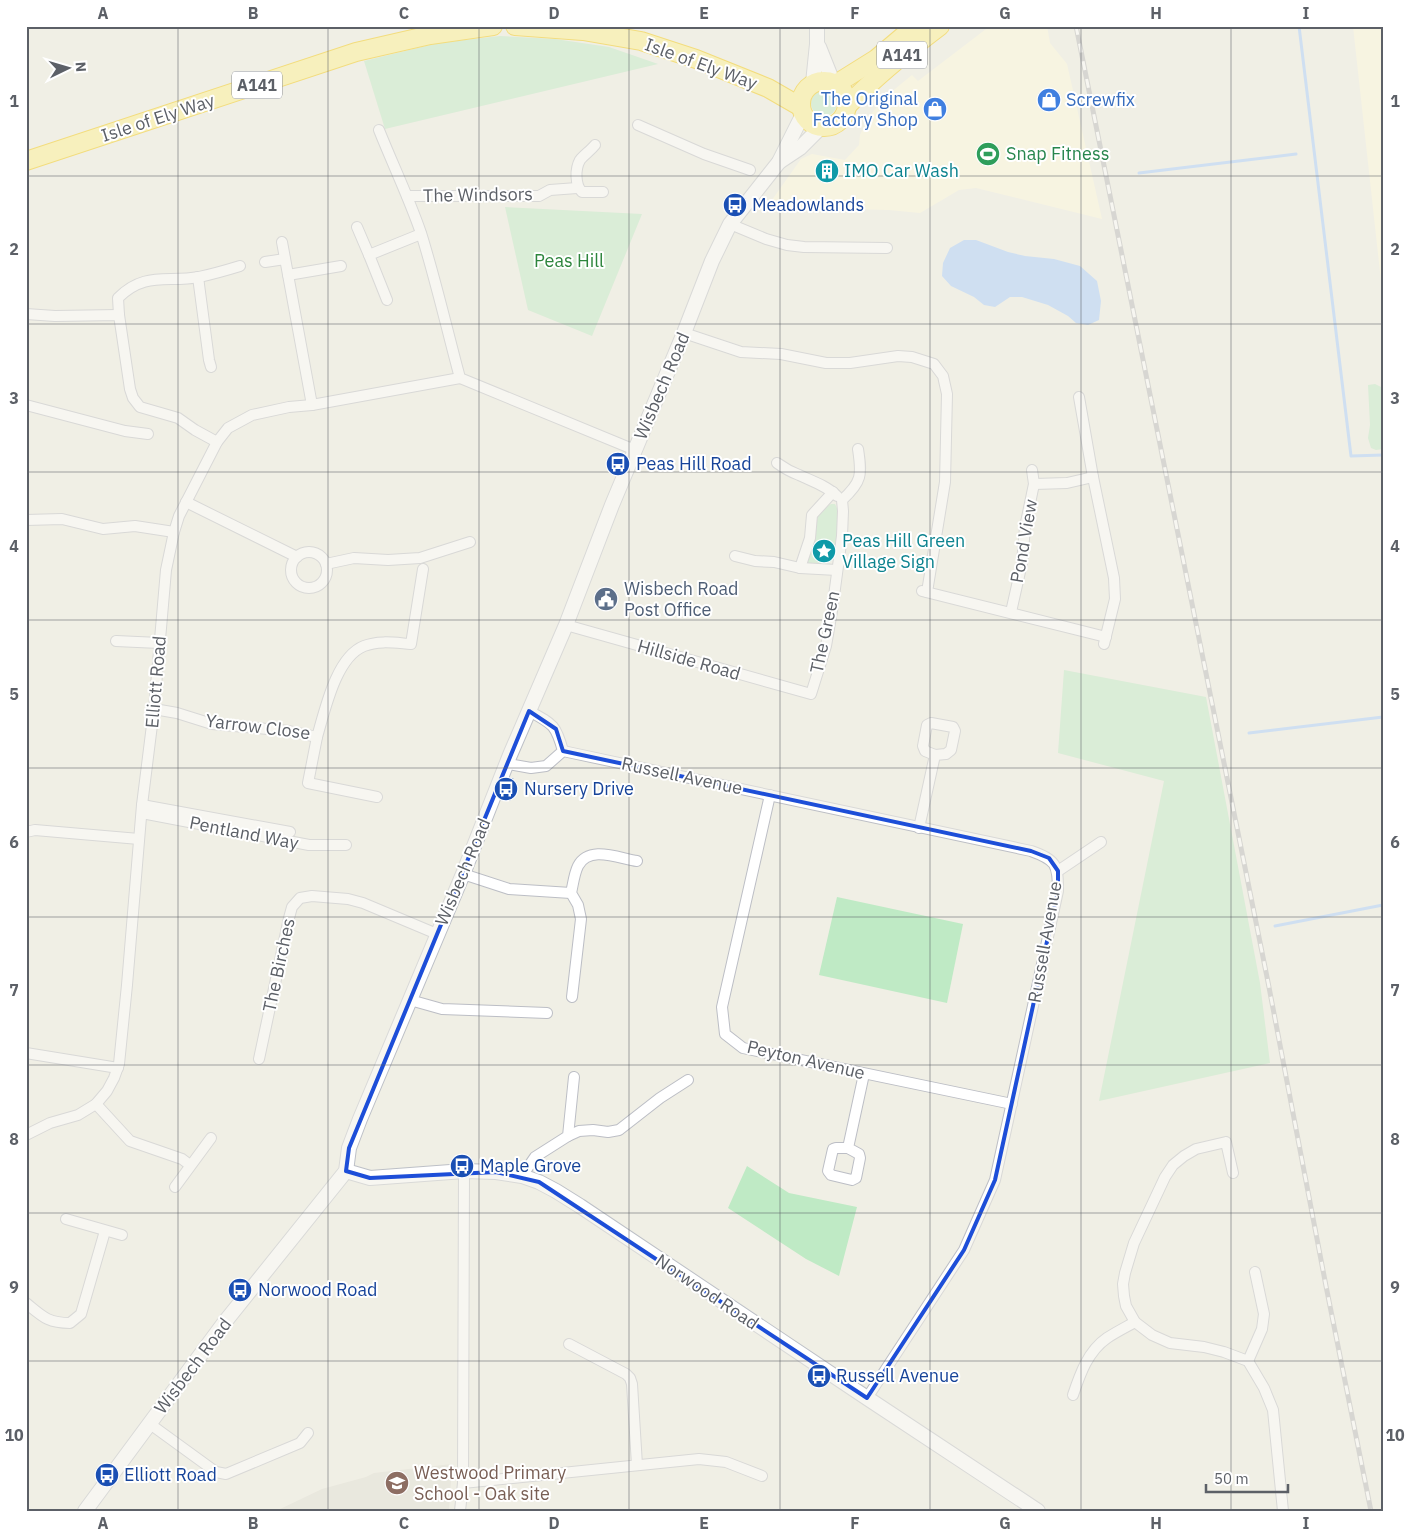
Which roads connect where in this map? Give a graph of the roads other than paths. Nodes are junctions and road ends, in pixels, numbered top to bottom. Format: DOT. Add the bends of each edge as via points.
graph roads {
  1 [pos="493,26"];
  2 [pos="515,26"];
  3 [pos="818,26"];
  4 [pos="915,26"];
  5 [pos="940,26"];
  6 [pos="817,44"];
  7 [pos="834,83"];
  8 [pos="806,99"];
  9 [pos="848,105"];
  10 [pos="638,125"];
  11 [pos="820,128"];
  12 [pos="380,130"];
  13 [pos="595,145"];
  14 [pos="26,161"];
  15 [pos="779,162"];
  16 [pos="750,170"];
  17 [pos="577,188"];
  18 [pos="603,192"];
  19 [pos="407,196"];
  20 [pos="730,224"];
  21 [pos="357,227"];
  22 [pos="421,234"];
  23 [pos="282,242"];
  24 [pos="887,248"];
  25 [pos="369,255"];
  26 [pos="285,259"];
  27 [pos="265,262"];
  28 [pos="240,266"];
  29 [pos="341,266"];
  30 [pos="288,275"];
  31 [pos="198,277"];
  32 [pos="387,300"];
  33 [pos="26,314"];
  34 [pos="119,315"];
  35 [pos="684,333"];
  36 [pos="211,367"];
  37 [pos="460,378"];
  38 [pos="1079,397"];
  39 [pos="26,405"];
  40 [pos="312,405"];
  41 [pos="148,434"];
  42 [pos="217,442"];
  43 [pos="858,448"];
  44 [pos="635,450"];
  45 [pos="778,464"];
  46 [pos="1032,470"];
  47 [pos="1093,477"];
  48 [pos="1034,484"];
  49 [pos="833,492"];
  50 [pos="842,500"];
  51 [pos="186,502"];
  52 [pos="26,520"];
  53 [pos="174,532"];
  54 [pos="470,542"];
  55 [pos="735,556"];
  56 [pos="297,557"];
  57 [pos="326,564"];
  58 [pos="800,568"];
  59 [pos="423,569"];
  60 [pos="837,570"];
  61 [pos="1010,612"];
  62 [pos="566,625"];
  63 [pos="116,641"];
  64 [pos="159,642"];
  65 [pos="811,694"];
  66 [pos="154,709"];
  67 [pos="530,711"];
  68 [pos="317,737"];
  69 [pos="562,751"];
  70 [pos="935,755"];
  71 [pos="508,764"];
  72 [pos="770,795"];
  73 [pos="377,797"];
  74 [pos="142,809"];
  75 [pos="919,828"];
  76 [pos="26,832"];
  77 [pos="290,832"];
  78 [pos="139,839"];
  79 [pos="1101,842"];
  80 [pos="346,846"];
  81 [pos="637,862"];
  82 [pos="1058,871"];
  83 [pos="463,874"];
  84 [pos="571,894"];
  85 [pos="437,934"];
  86 [pos="572,997"];
  87 [pos="410,1000"];
  88 [pos="547,1013"];
  89 [pos="26,1053"];
  90 [pos="259,1059"];
  91 [pos="118,1068"];
  92 [pos="864,1074"];
  93 [pos="574,1077"];
  94 [pos="688,1080"];
  95 [pos="96,1104"];
  96 [pos="1012,1104"];
  97 [pos="26,1135"];
  98 [pos="568,1136"];
  99 [pos="211,1138"];
  100 [pos="848,1148"];
  101 [pos="190,1165"];
  102 [pos="346,1171"];
  103 [pos="464,1172"];
  104 [pos="1233,1173"];
  105 [pos="522,1176"];
  106 [pos="175,1187"];
  107 [pos="66,1219"];
  108 [pos="105,1231"];
  109 [pos="122,1235"];
  110 [pos="1255,1272"];
  111 [pos="26,1303"];
  112 [pos="1134,1322"];
  113 [pos="569,1344"];
  114 [pos="1248,1361"];
  115 [pos="1074,1395"];
  116 [pos="867,1398"];
  117 [pos="150,1424"];
  118 [pos="308,1433"];
  119 [pos="637,1465"];
  120 [pos="762,1476"];
  121 [pos="462,1483"];
  122 [pos="85,1511"];
  123 [pos="460,1511"];
  124 [pos="1038,1511"];
  125 [pos="1283,1511"];
  1 -- 14 [label="highway, Isle of Ely Way / A141" via="430,35 356,52"];
  2 -- 8 [label="highway, Isle of Ely Way" via="583,31 640,41"];
  3 -- 6 [label="main road"];
  4 -- 7 [label="highway, A141" via="876,58"];
  5 -- 9 [label="highway, A141" via="900,56"];
  6 -- 7 [label="main road"];
  6 -- 8 [label="main road"];
  7 -- 8 [label="highway, A141" via="826,81"];
  7 -- 9 [label="highway" via="845,93"];
  8 -- 11 [label="highway" via="807,120"];
  8 -- 15 [label="main road, Wisbech Road"];
  9 -- 11 [label="highway, A141" via="838,124"];
  10 -- 16 [label="street"];
  11 -- 15 [label="main road, Wisbech Road" via="800,148"];
  12 -- 19 [label="street"];
  13 -- 17 [label="street" via="580,161"];
  15 -- 20 [label="main road, Wisbech Road"];
  17 -- 18 [label="street, The Windsors" via="582,192"];
  17 -- 19 [label="street, The Windsors" via="550,190 538,196"];
  19 -- 22 [label="street"];
  20 -- 24 [label="street" via="787,245"];
  20 -- 35 [label="main road, Wisbech Road"];
  21 -- 25 [label="street"];
  22 -- 25 [label="street"];
  22 -- 37 [label="street"];
  23 -- 26 [label="street"];
  25 -- 32 [label="street"];
  26 -- 27 [label="street"];
  26 -- 30 [label="street"];
  28 -- 31 [label="street"];
  29 -- 30 [label="street"];
  30 -- 40 [label="street"];
  31 -- 34 [label="street" via="139,282 118,298"];
  31 -- 36 [label="street"];
  33 -- 34 [label="street"];
  34 -- 42 [label="street" via="133,398 140,407 178,418"];
  35 -- 44 [label="main road, Wisbech Road"];
  35 -- 61 [label="street" via="740,352 781,354 826,363 850,364 898,356 934,364 943,376 947,394 945,482 924,591"];
  37 -- 40 [label="street, Elliott Road"];
  37 -- 44 [label="street"];
  38 -- 47 [label="street"];
  39 -- 41 [label="street"];
  40 -- 42 [label="street, Elliott Road" via="252,415 228,428"];
  42 -- 51 [label="street, Elliott Road"];
  43 -- 50 [label="street" via="860,478 854,490"];
  44 -- 62 [label="main road, Wisbech Road"];
  45 -- 49 [label="street"];
  46 -- 48 [label="street, Pond View"];
  47 -- 48 [label="street" via="1067,483"];
  47 -- 61 [label="street" via="1114,578 1115,599 1105,640"];
  48 -- 61 [label="street, Pond View" via="1022,563"];
  49 -- 50 [label="street"];
  49 -- 58 [label="street" via="812,515 810,538"];
  50 -- 60 [label="street, The Green"];
  51 -- 53 [label="street, Elliott Road"];
  51 -- 56 [label="street"];
  52 -- 53 [label="street" via="62,519 103,529 135,526"];
  53 -- 64 [label="street, Elliott Road" via="166,570"];
  54 -- 57 [label="street" via="420,558 354,558"];
  55 -- 58 [label="street, The Green"];
  56 -- 57 [label="street" via="310,552 323,558"];
  56 -- 57 [label="street" via="291,571 298,584 305,587 320,585 325,579"];
  58 -- 60 [label="street, The Green"];
  59 -- 68 [label="street, Yarrow Close" via="411,644 384,642 363,646 346,660 337,676"];
  60 -- 65 [label="street, The Green" via="826,646"];
  62 -- 65 [label="street, Hillside Road"];
  62 -- 67 [label="main road, Wisbech Road"];
  63 -- 64 [label="street"];
  64 -- 66 [label="street, Elliott Road"];
  66 -- 68 [label="street, Yarrow Close" via="212,724 289,731"];
  66 -- 74 [label="street, Elliott Road"];
  67 -- 69 [label="street" via="549,721 556,729"];
  67 -- 71 [label="main road, Wisbech Road"];
  68 -- 73 [label="street" via="308,783"];
  69 -- 71 [label="street" via="546,766 531,768"];
  69 -- 72 [label="street, Russell Avenue"];
  70 -- 75 [label="street"];
  71 -- 83 [label="main road, Wisbech Road"];
  72 -- 75 [label="street, Russell Avenue"];
  72 -- 92 [label="street, Peyton Avenue" via="722,1007 725,1034 743,1048"];
  74 -- 77 [label="street"];
  74 -- 78 [label="street, Elliott Road"];
  74 -- 80 [label="street, Pentland Way" via="309,846"];
  75 -- 82 [label="street, Russell Avenue" via="1031,851 1049,858"];
  76 -- 78 [label="street" via="35,830"];
  78 -- 91 [label="street, Elliott Road"];
  79 -- 82 [label="street"];
  81 -- 84 [label="street" via="600,854 585,857 577,868"];
  82 -- 96 [label="street, Russell Avenue" via="1058,890"];
  83 -- 84 [label="street" via="509,889"];
  83 -- 85 [label="main road, Wisbech Road"];
  84 -- 86 [label="street" via="581,919"];
  85 -- 87 [label="main road, Wisbech Road"];
  85 -- 90 [label="street, The Birches" via="348,899 300,898 288,918"];
  87 -- 88 [label="street" via="442,1009"];
  87 -- 102 [label="main road, Wisbech Road" via="349,1148"];
  89 -- 91 [label="street"];
  91 -- 95 [label="street, Elliott Road" via="107,1091"];
  92 -- 96 [label="street, Peyton Avenue"];
  92 -- 100 [label="street"];
  93 -- 98 [label="street"];
  94 -- 98 [label="street" via="619,1130 579,1131"];
  95 -- 97 [label="street, Elliott Road" via="78,1115 50,1123"];
  95 -- 101 [label="street" via="130,1141 182,1159"];
  96 -- 116 [label="street, Russell Avenue" via="995,1180 964,1250"];
  98 -- 105 [label="street" via="535,1157"];
  99 -- 101 [label="street"];
  101 -- 106 [label="street"];
  102 -- 103 [label="main road, Norwood Road" via="370,1178"];
  102 -- 117 [label="main road, Wisbech Road" via="224,1323"];
  103 -- 105 [label="main road, Norwood Road"];
  103 -- 121 [label="street"];
  104 -- 112 [label="street" via="1226,1142 1196,1149 1173,1165 1165,1177 1134,1243 1125,1273 1125,1301"];
  105 -- 116 [label="main road, Norwood Road" via="580,1206"];
  107 -- 108 [label="street"];
  108 -- 109 [label="street"];
  108 -- 111 [label="street" via="81,1314 70,1324 56,1323"];
  110 -- 114 [label="street" via="1264,1314 1262,1329"];
  112 -- 114 [label="street" via="1170,1344 1204,1347"];
  112 -- 115 [label="street" via="1106,1339 1089,1357"];
  113 -- 119 [label="street" via="630,1378"];
  114 -- 125 [label="street" via="1273,1410"];
  116 -- 124 [label="main road, Norwood Road"];
  117 -- 118 [label="street" via="216,1472 226,1474 300,1443"];
  117 -- 122 [label="main road, Wisbech Road"];
  119 -- 120 [label="street" via="699,1459 726,1462"];
  119 -- 121 [label="street"];
  121 -- 123 [label="street"];
}
